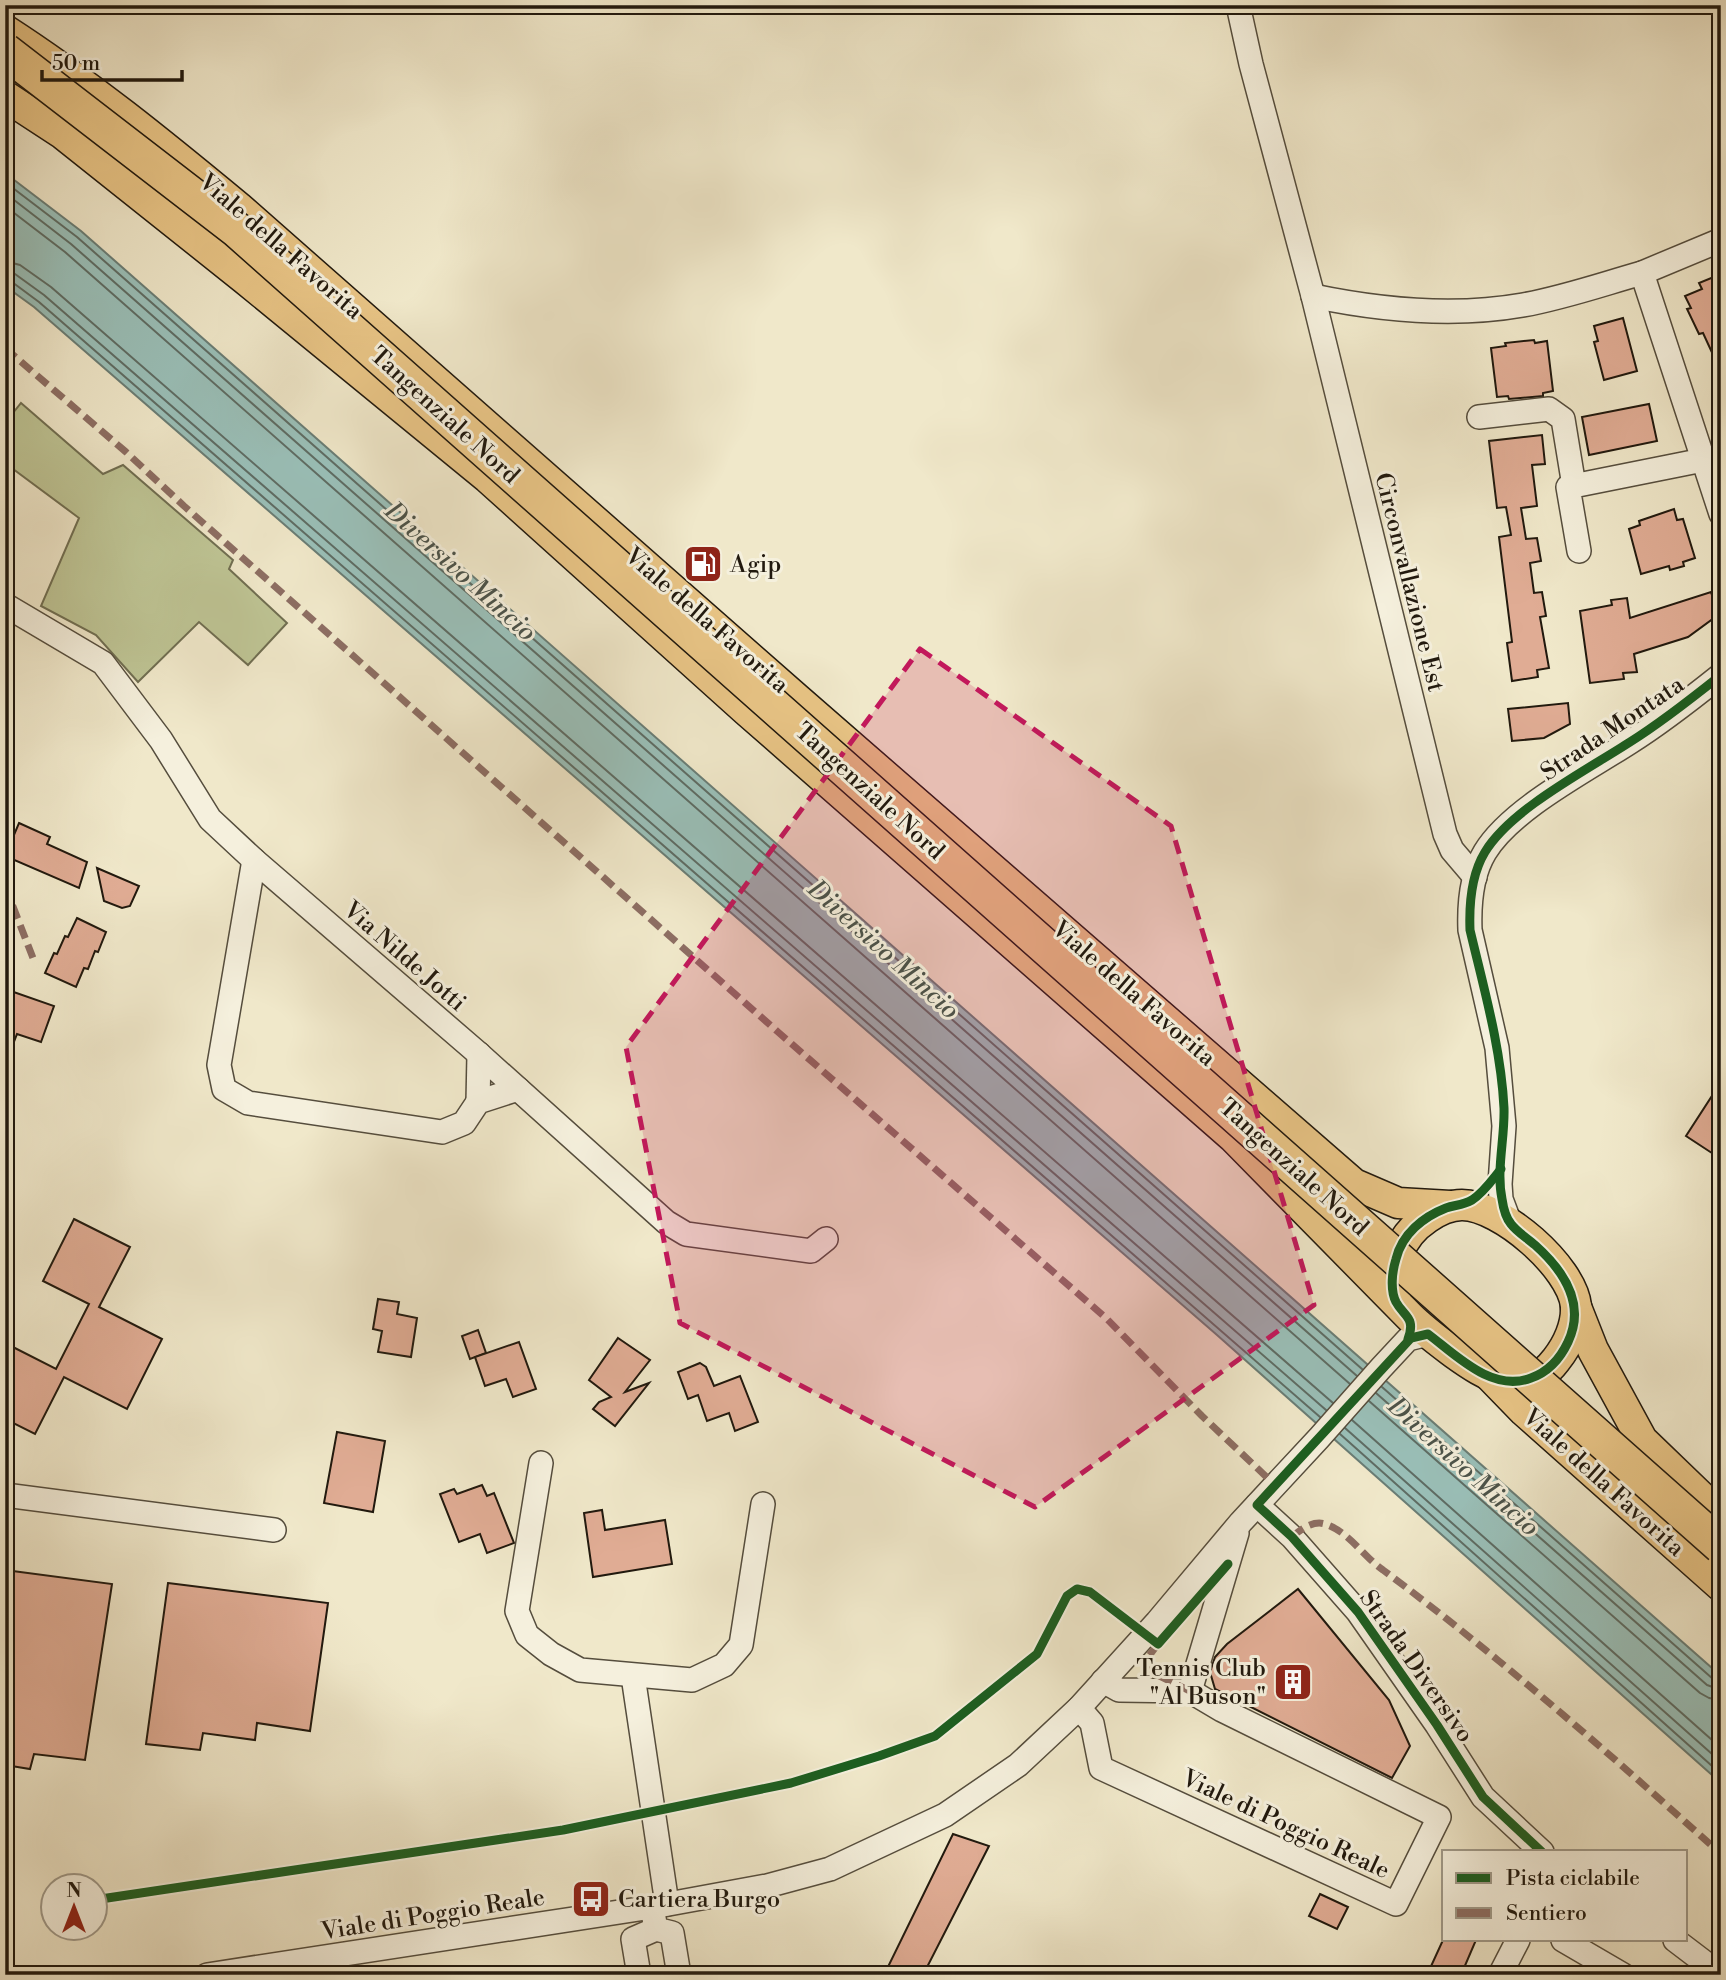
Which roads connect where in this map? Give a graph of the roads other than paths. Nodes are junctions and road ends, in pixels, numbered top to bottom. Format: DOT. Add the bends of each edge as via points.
graph roads {
  1 [pos="1238,5"];
  2 [pos="5,30"];
  3 [pos="5,51"];
  4 [pos="5,96"];
  5 [pos="1721,240"];
  6 [pos="1643,273"];
  7 [pos="1313,296"];
  8 [pos="1479,417"];
  9 [pos="1703,460"];
  10 [pos="1574,486"];
  11 [pos="1719,499"];
  12 [pos="1579,551"];
  13 [pos="5,605"];
  14 [pos="1721,675"];
  15 [pos="254,860"];
  16 [pos="1475,877"];
  17 [pos="479,1054"];
  18 [pos="518,1089"];
  19 [pos="478,1102"];
  20 [pos="1501,1168"];
  21 [pos="1457,1206"];
  22 [pos="1510,1223"];
  23 [pos="826,1239"];
  24 [pos="1576,1305"];
  25 [pos="1410,1323"];
  26 [pos="1490,1376"];
  27 [pos="541,1463"];
  28 [pos="5,1495"];
  29 [pos="763,1504"];
  30 [pos="1257,1504"];
  31 [pos="1721,1516"];
  32 [pos="1241,1522"];
  33 [pos="274,1530"];
  34 [pos="1721,1546"];
  35 [pos="1721,1587"];
  36 [pos="633,1676"];
  37 [pos="1103,1681"];
  38 [pos="1190,1691"];
  39 [pos="1079,1708"];
  40 [pos="1540,1850"];
  41 [pos="658,1913"];
  42 [pos="1517,1941"];
  43 [pos="1565,1941"];
  44 [pos="1676,1941"];
  45 [pos="207,1975"];
  46 [pos="639,1975"];
  47 [pos="679,1975"];
  48 [pos="1500,1975"];
  49 [pos="1623,1975"];
  50 [pos="1721,1975"];
  1 -- 7 [label="street, Circonvallazione Est"];
  2 -- 21 [label="main road, Viale della Favorita" via="148,132 238,207 1354,1184 1398,1203"];
  3 -- 34 [label="highway, Tangenziale Nord, bridge" via="237,230"];
  4 -- 25 [label="main road, Viale della Favorita" via="74,142 488,478 1233,1137"];
  5 -- 6 [label="street"];
  6 -- 7 [label="street" via="1563,297 1475,311 1373,306"];
  6 -- 9 [label="street"];
  7 -- 16 [label="street, Circonvallazione Est" via="1445,834"];
  8 -- 10 [label="street" via="1549,409 1563,419"];
  9 -- 10 [label="street"];
  9 -- 11 [label="street"];
  10 -- 12 [label="street" via="1568,487"];
  13 -- 15 [label="street, Via Nilde Jotti" via="103,663 161,740 210,819"];
  14 -- 16 [label="street, Strada Montata" via="1673,713 1513,821 1484,854"];
  15 -- 17 [label="street, Via Nilde Jotti"];
  15 -- 19 [label="street" via="219,1065 224,1089 248,1103 442,1132 464,1124"];
  16 -- 20 [label="street" via="1470,930 1502,1089"];
  17 -- 18 [label="street, Via Nilde Jotti"];
  17 -- 19 [label="street"];
  18 -- 19 [label="street"];
  18 -- 23 [label="street, Via Nilde Jotti" via="666,1222 686,1234 810,1251"];
  20 -- 21 [label="street" via="1481,1194"];
  20 -- 22 [label="street" via="1502,1199"];
  21 -- 22 [label="main road" via="1485,1210"];
  21 -- 25 [label="main road" via="1423,1221 1404,1239 1392,1279"];
  22 -- 24 [label="main road" via="1556,1266"];
  24 -- 26 [label="main road" via="1569,1340 1552,1366 1523,1381"];
  24 -- 31 [label="main road" via="1593,1350 1642,1440"];
  25 -- 26 [label="main road"];
  25 -- 30 [label="street, Viale di Poggio Reale" via="1381,1368"];
  26 -- 35 [label="main road, Viale della Favorita"];
  27 -- 36 [label="street" via="517,1611 527,1635 580,1670"];
  28 -- 33 [label="street"];
  29 -- 36 [label="street" via="741,1645 724,1665 692,1681"];
  30 -- 32 [label="street, Viale di Poggio Reale"];
  30 -- 40 [label="street, Strada Diversivo" via="1358,1612 1483,1797"];
  32 -- 37 [label="street, Viale di Poggio Reale"];
  32 -- 38 [label="street, Viale di Poggio Reale"];
  36 -- 41 [label="street"];
  37 -- 38 [label="street, Viale di Poggio Reale" via="1119,1690"];
  37 -- 39 [label="street, Viale di Poggio Reale"];
  38 -- 39 [label="street, Viale di Poggio Reale" via="1439,1817 1396,1904 1101,1769 1091,1723"];
  39 -- 41 [label="street, Viale di Poggio Reale" via="1018,1765 945,1815 802,1878"];
  41 -- 45 [label="street, Viale di Poggio Reale"];
  41 -- 46 [label="street" via="633,1939"];
  41 -- 47 [label="street" via="672,1933"];
  42 -- 48 [label="street"];
  43 -- 49 [label="street"];
  44 -- 50 [label="street"];
}
